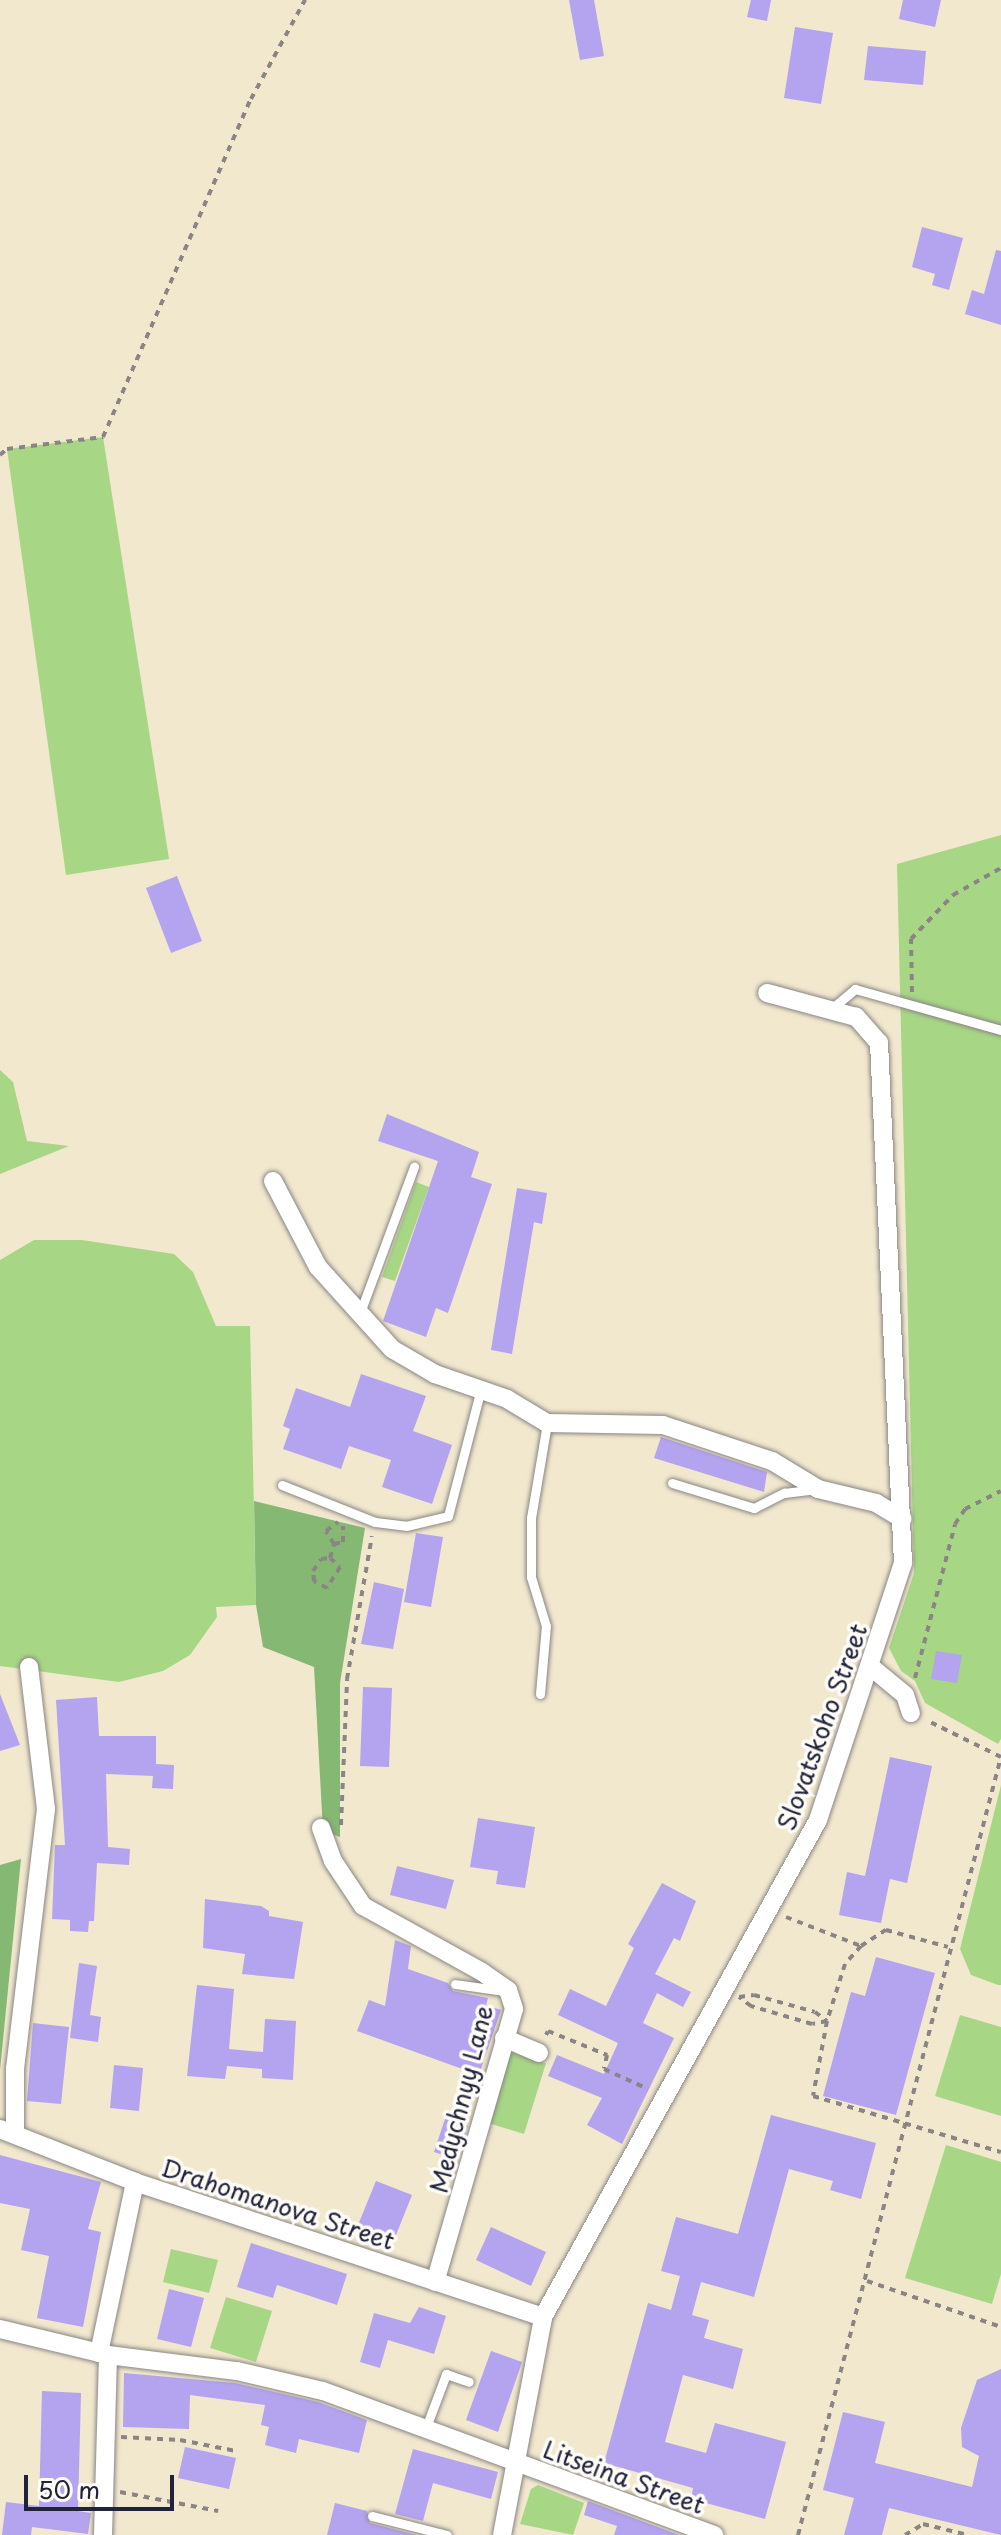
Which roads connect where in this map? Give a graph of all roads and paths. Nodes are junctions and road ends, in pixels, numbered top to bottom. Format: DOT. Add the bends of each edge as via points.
graph roads {
  1 [pos="305,0"];
  2 [pos="0,455"];
  3 [pos="1001,868"];
  4 [pos="767,993"];
  5 [pos="830,1010"];
  6 [pos="930,1010"];
  7 [pos="1001,1030"];
  8 [pos="414,1167"];
  9 [pos="273,1181"];
  10 [pos="361,1310"];
  11 [pos="480,1392"];
  12 [pos="547,1423"];
  13 [pos="672,1483"];
  14 [pos="282,1485"];
  15 [pos="818,1489"];
  16 [pos="1001,1491"];
  17 [pos="341,1509"];
  18 [pos="903,1519"];
  19 [pos="375,1522"];
  20 [pos="337,1524"];
  21 [pos="334,1544"];
  22 [pos="330,1558"];
  23 [pos="29,1667"];
  24 [pos="871,1667"];
  25 [pos="915,1680"];
  26 [pos="540,1694"];
  27 [pos="911,1713"];
  28 [pos="321,1828"];
  29 [pos="333,1861"];
  30 [pos="784,1916"];
  31 [pos="861,1946"];
  32 [pos="948,1947"];
  33 [pos="455,1984"];
  34 [pos="508,1990"];
  35 [pos="827,2021"];
  36 [pos="548,2031"];
  37 [pos="504,2038"];
  38 [pos="539,2053"];
  39 [pos="665,2096"];
  40 [pos="0,2119"];
  41 [pos="905,2123"];
  42 [pos="7,2131"];
  43 [pos="1001,2152"];
  44 [pos="135,2182"];
  45 [pos="867,2281"];
  46 [pos="435,2282"];
  47 [pos="543,2317"];
  48 [pos="1001,2327"];
  49 [pos="0,2329"];
  50 [pos="103,2354"];
  51 [pos="469,2382"];
  52 [pos="425,2430"];
  53 [pos="107,2437"];
  54 [pos="236,2451"];
  55 [pos="519,2465"];
  56 [pos="106,2490"];
  57 [pos="218,2511"];
  58 [pos="372,2516"];
  59 [pos="103,2535"];
  60 [pos="447,2535"];
  61 [pos="502,2535"];
  62 [pos="714,2535"];
  63 [pos="798,2535"];
  64 [pos="905,2535"];
  65 [pos="968,2535"];
  1 -- 2 [label="path" via="251,99 103,437 7,449"];
  3 -- 6 [label="path" via="953,895 911,939 913,996"];
  4 -- 5 [label="street, Slovatskoho Street"];
  5 -- 6 [label="lane" via="855,989"];
  5 -- 18 [label="street, Slovatskoho Street" via="856,1017 879,1043"];
  6 -- 7 [label="lane"];
  8 -- 10 [label="lane"];
  9 -- 10 [label="street" via="318,1267"];
  10 -- 11 [label="street" via="392,1349"];
  11 -- 12 [label="street" via="507,1399"];
  11 -- 19 [label="lane" via="448,1516 406,1526"];
  12 -- 15 [label="street" via="663,1425 772,1461"];
  12 -- 26 [label="lane" via="531,1518 531,1577 546,1626"];
  13 -- 15 [label="lane" via="754,1508 784,1493"];
  14 -- 17 [label="lane"];
  15 -- 18 [label="street" via="876,1503"];
  16 -- 25 [label="path" via="965,1509 955,1524"];
  17 -- 19 [label="lane"];
  17 -- 20 [label="path"];
  18 -- 24 [label="street, Slovatskoho Street" via="900,1582"];
  19 -- 29 [label="path" via="347,1679 340,1837"];
  20 -- 21 [label="path" via="326,1531"];
  20 -- 21 [label="path" via="347,1533 343,1542"];
  21 -- 22 [label="path"];
  22 -- 22 [label="path" via="321,1559 313,1571 314,1581 327,1588 340,1567"];
  23 -- 42 [label="street" via="46,1809"];
  24 -- 27 [label="street" via="905,1695"];
  24 -- 39 [label="street, Slovatskoho Street" via="818,1820"];
  27 -- 32 [label="path" via="1001,1757"];
  28 -- 29 [label="street, Medychnyy Lane"];
  29 -- 34 [label="street, Medychnyy Lane" via="363,1906"];
  30 -- 31 [label="path"];
  31 -- 32 [label="path" via="886,1930"];
  31 -- 35 [label="path" via="845,1964"];
  32 -- 41 [label="path"];
  33 -- 34 [label="lane" via="486,1992"];
  34 -- 37 [label="street, Medychnyy Lane" via="514,2009"];
  35 -- 35 [label="path" via="812,2024 751,2006 739,1997 784,2003"];
  35 -- 41 [label="path" via="813,2096"];
  36 -- 39 [label="path" via="607,2055 604,2069"];
  37 -- 38 [label="street"];
  37 -- 46 [label="street, Medychnyy Lane"];
  39 -- 47 [label="street, Slovatskoho Street"];
  40 -- 42 [label="street"];
  41 -- 43 [label="path"];
  41 -- 45 [label="path"];
  42 -- 44 [label="street, Drahomanova Street"];
  44 -- 46 [label="street, Drahomanova Street"];
  44 -- 50 [label="street"];
  45 -- 48 [label="path"];
  45 -- 63 [label="path"];
  46 -- 47 [label="street, Drahomanova Street"];
  47 -- 55 [label="street, Slovatskoho Street"];
  49 -- 50 [label="street, Litseina Street"];
  50 -- 52 [label="street, Litseina Street" via="237,2371 323,2391"];
  50 -- 53 [label="street"];
  51 -- 52 [label="lane" via="446,2374"];
  52 -- 55 [label="street, Litseina Street"];
  53 -- 54 [label="path" via="180,2440"];
  53 -- 56 [label="street"];
  55 -- 61 [label="street, Slovatskoho Street"];
  55 -- 62 [label="street, Litseina Street"];
  56 -- 57 [label="path"];
  56 -- 59 [label="street"];
  58 -- 60 [label="lane"];
  64 -- 65 [label="path" via="923,2524"];
}
